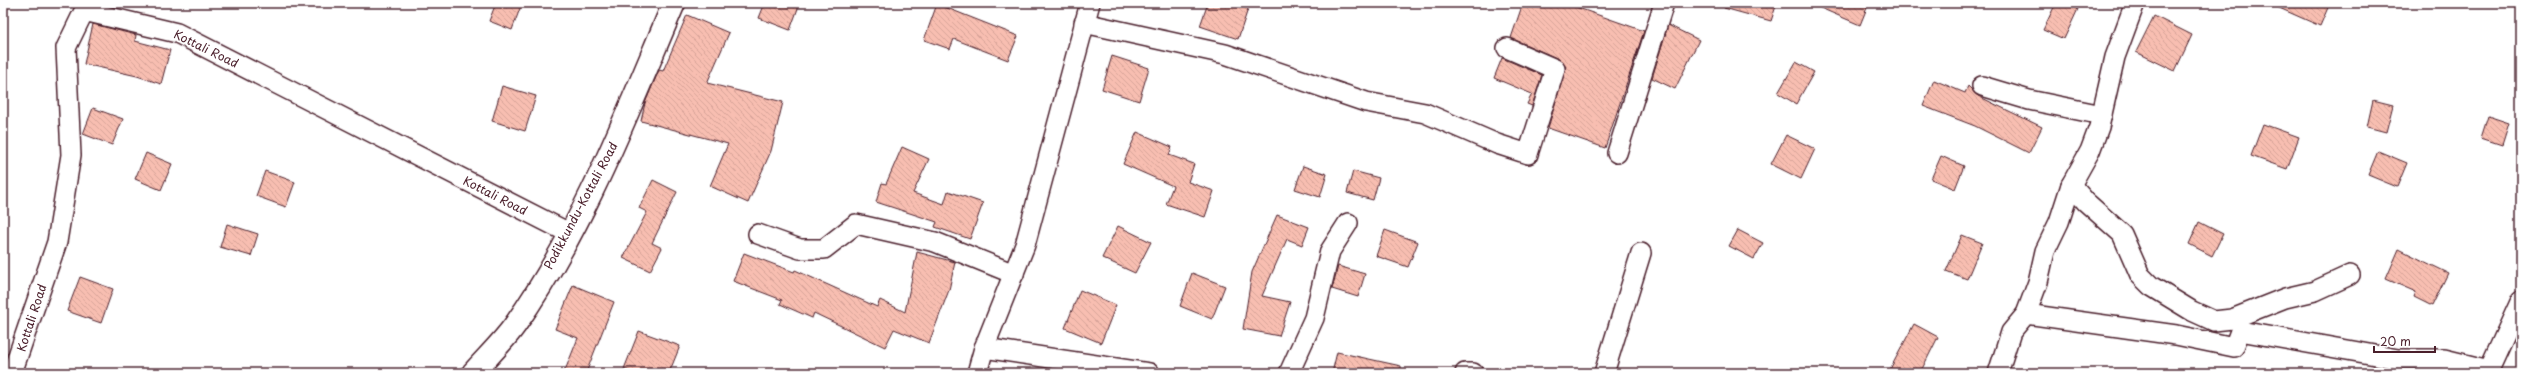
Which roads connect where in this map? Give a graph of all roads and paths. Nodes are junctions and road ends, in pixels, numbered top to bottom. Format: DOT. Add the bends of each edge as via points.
graph roads {
  1 [pos="674,3"];
  2 [pos="1090,3"];
  3 [pos="1664,3"];
  4 [pos="2135,3"];
  5 [pos="1084,23"];
  6 [pos="1507,48"];
  7 [pos="1982,86"];
  8 [pos="2102,115"];
  9 [pos="1617,153"];
  10 [pos="2071,185"];
  11 [pos="1348,223"];
  12 [pos="568,233"];
  13 [pos="758,234"];
  14 [pos="1641,253"];
  15 [pos="1014,274"];
  16 [pos="2350,275"];
  17 [pos="2521,300"];
  18 [pos="2026,314"];
  19 [pos="984,348"];
  20 [pos="1089,369"];
  21 [pos="12,373"];
  22 [pos="473,373"];
  23 [pos="977,373"];
  24 [pos="1149,373"];
  25 [pos="1289,373"];
  26 [pos="1465,373"];
  27 [pos="1473,373"];
  28 [pos="1604,373"];
  29 [pos="1998,373"];
  1 -- 12 [label="main road, Podikkundu-Kottali Road" via="606,164"];
  2 -- 5 [label="street"];
  3 -- 9 [label="street"];
  4 -- 8 [label="street" via="2115,57"];
  5 -- 6 [label="street" via="1225,54 1366,102 1425,113 1497,144 1528,154 1555,69"];
  5 -- 15 [label="street" via="1025,245"];
  7 -- 8 [label="street" via="2029,100"];
  8 -- 10 [label="street" via="2090,151"];
  10 -- 16 [label="street" via="2122,234 2140,275 2151,286 2214,321 2232,319 2285,298 2315,291"];
  10 -- 18 [label="street" via="2059,222 2045,251 2038,282"];
  11 -- 25 [label="street" via="1330,251 1314,318"];
  12 -- 21 [label="street, Kottali Road" via="177,33 84,12 66,48 71,155 57,242"];
  12 -- 22 [label="main road, Podikkundu-Kottali Road" via="514,325"];
  13 -- 15 [label="street" via="800,249 824,249 856,224 935,242"];
  14 -- 28 [label="street"];
  15 -- 19 [label="street"];
  17 -- 18 [label="street" via="2489,370 2444,359 2398,359 2240,330 2234,347"];
  18 -- 29 [label="street" via="2011,332"];
  19 -- 20 [label="street"];
  19 -- 23 [label="street"];
  20 -- 24 [label="street"];
  26 -- 27 [label="street"];
}
